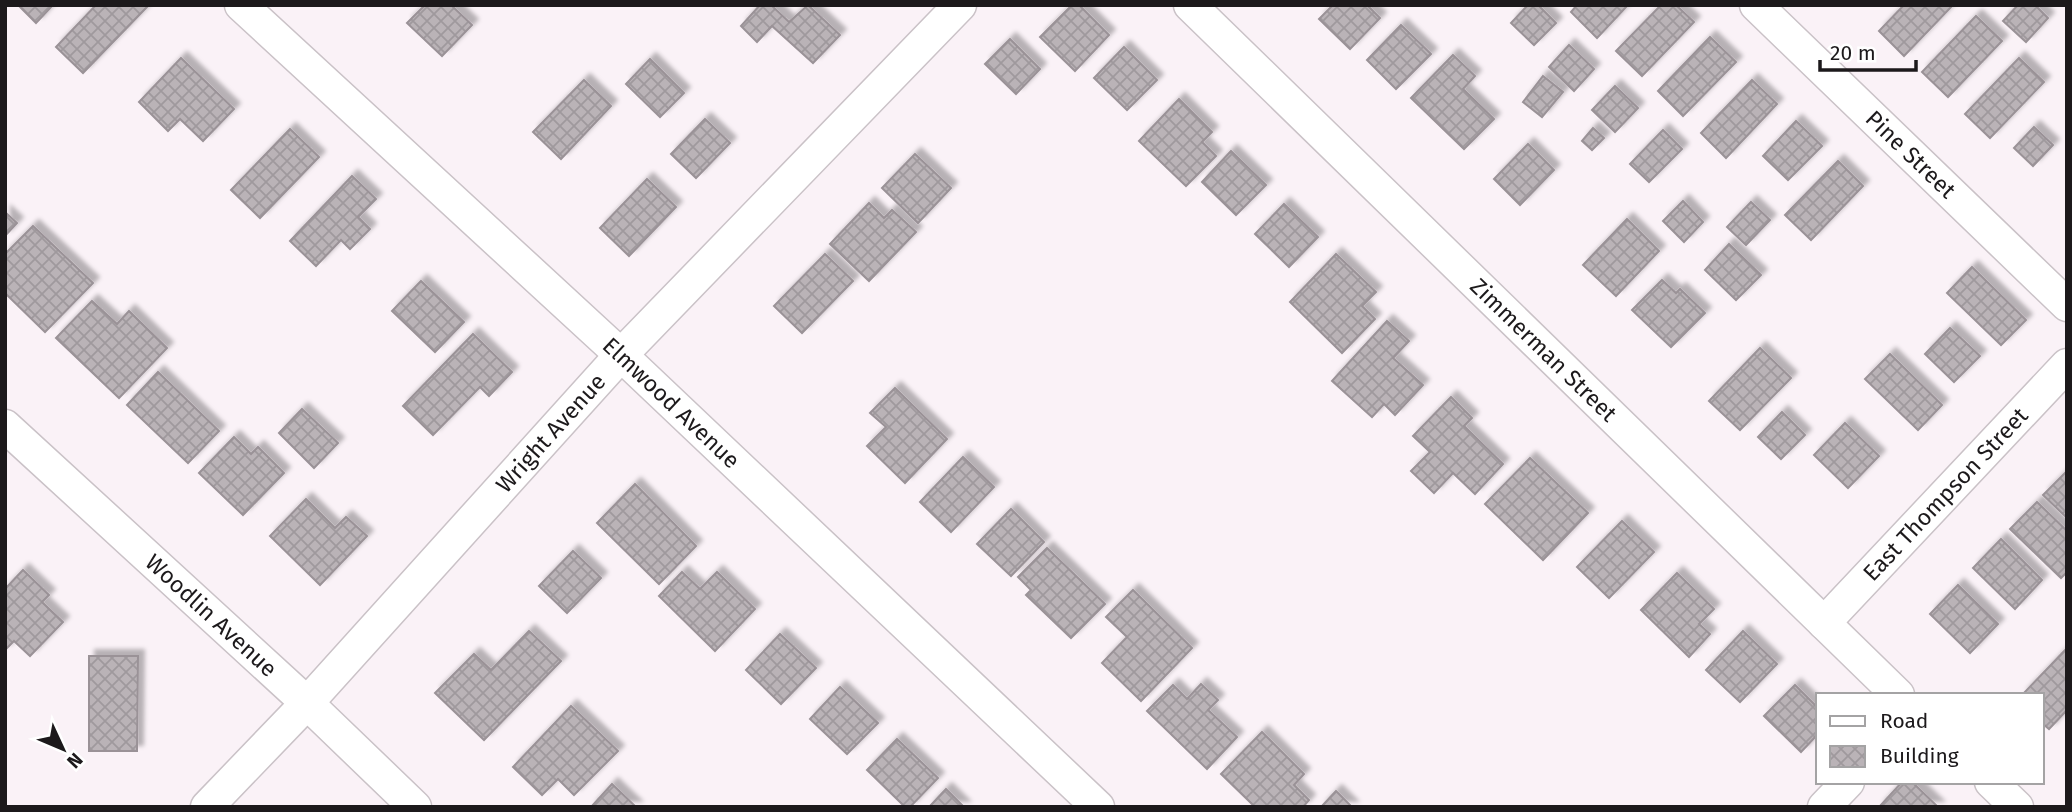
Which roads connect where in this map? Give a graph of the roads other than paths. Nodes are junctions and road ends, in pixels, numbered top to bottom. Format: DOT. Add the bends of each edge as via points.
graph roads {
  1 [pos="241,5"];
  2 [pos="1190,5"];
  3 [pos="1756,5"];
  4 [pos="943,11"];
  5 [pos="2067,305"];
  6 [pos="621,355"];
  7 [pos="2067,365"];
  8 [pos="5,426"];
  9 [pos="1824,623"];
  10 [pos="1896,693"];
  11 [pos="307,703"];
  12 [pos="1846,784"];
  13 [pos="1993,784"];
  14 [pos="207,807"];
  15 [pos="415,807"];
  16 [pos="1098,807"];
  17 [pos="1824,807"];
  18 [pos="2017,807"];
  1 -- 6 [label="street, Elmwood Avenue"];
  2 -- 9 [label="street, Zimmerman Street"];
  3 -- 5 [label="street, Pine Street"];
  4 -- 6 [label="street, Wright Avenue"];
  6 -- 11 [label="street, Wright Avenue"];
  6 -- 16 [label="street, Elmwood Avenue"];
  7 -- 9 [label="street, East Thompson Street"];
  8 -- 11 [label="street, Woodlin Avenue"];
  9 -- 10 [label="street, Zimmerman Street"];
  11 -- 14 [label="street, Wright Avenue"];
  11 -- 15 [label="street, Woodlin Avenue"];
  12 -- 17 [label="street"];
  13 -- 18 [label="street"];
}
